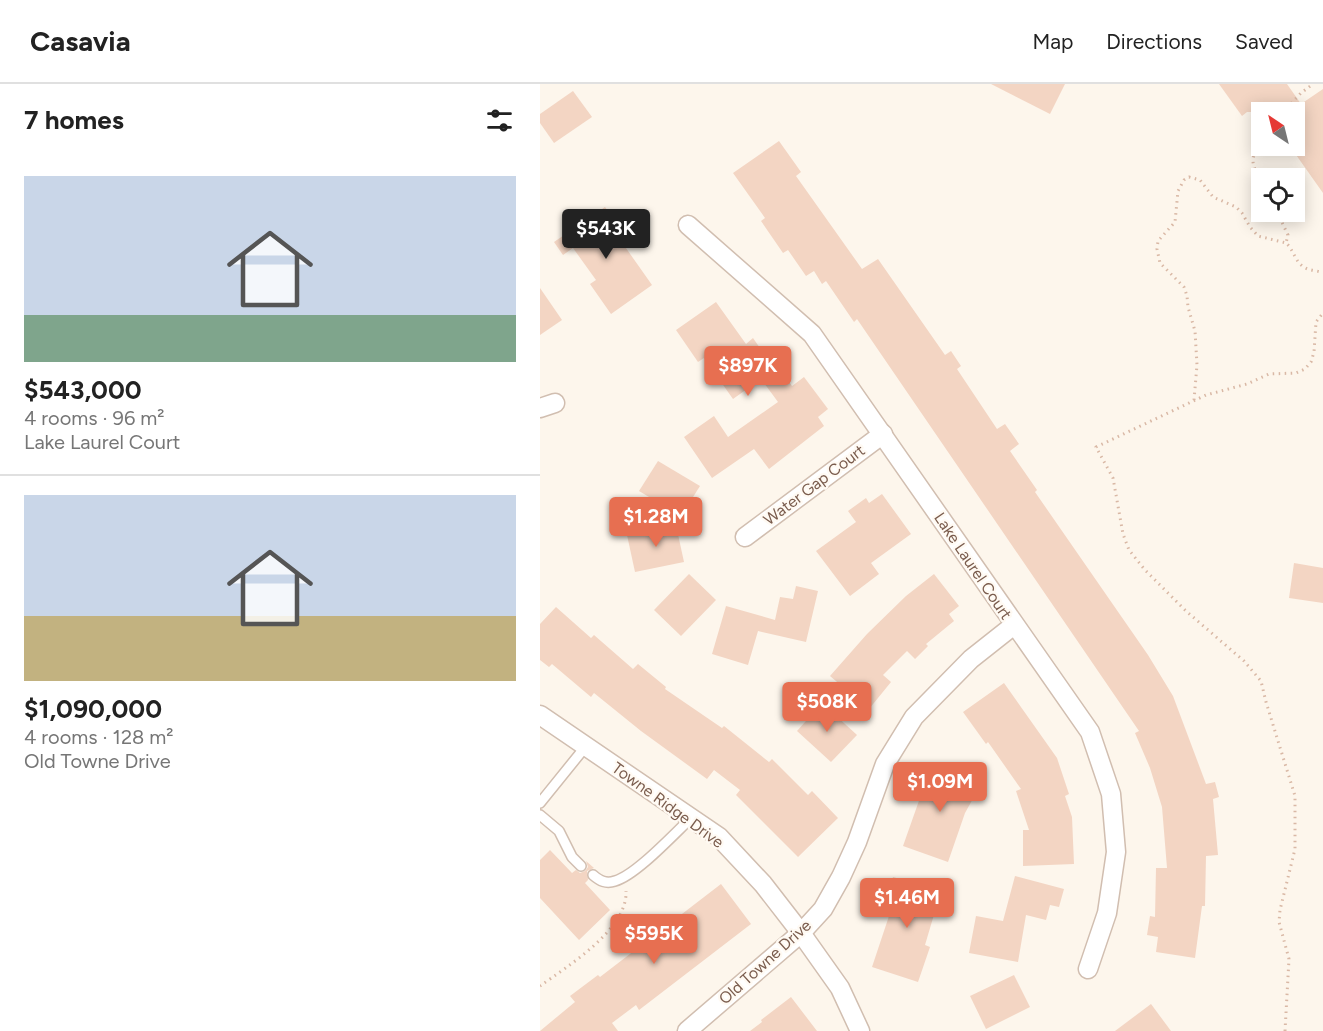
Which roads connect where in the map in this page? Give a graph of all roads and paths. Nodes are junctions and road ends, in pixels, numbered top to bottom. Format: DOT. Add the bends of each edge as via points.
graph roads {
  1 [pos="1313,84"];
  2 [pos="1291,102"];
  3 [pos="1282,222"];
  4 [pos="688,225"];
  5 [pos="1286,243"];
  6 [pos="1323,273"];
  7 [pos="1323,313"];
  8 [pos="1194,400"];
  9 [pos="883,434"];
  10 [pos="745,537"];
  11 [pos="1014,625"];
  12 [pos="540,715"];
  13 [pos="586,746"];
  14 [pos="540,802"];
  15 [pos="540,815"];
  16 [pos="691,818"];
  17 [pos="581,866"];
  18 [pos="593,875"];
  19 [pos="623,878"];
  20 [pos="801,933"];
  21 [pos="1088,969"];
  22 [pos="540,986"];
  23 [pos="687,1031"];
  24 [pos="860,1031"];
  25 [pos="1285,1031"];
  1 -- 2 [label="path"];
  3 -- 5 [label="path" via="1288,235"];
  4 -- 9 [label="street, Lake Laurel Court" via="812,334"];
  5 -- 6 [label="path" via="1301,266"];
  5 -- 8 [label="path" via="1258,236 1236,207 1213,197 1200,180 1189,177 1180,185 1174,222 1158,241 1157,249 1161,263 1184,287 1187,296 1195,331"];
  7 -- 8 [label="path" via="1316,321 1314,352 1305,369 1269,374"];
  8 -- 25 [label="path" via="1096,447 1113,478 1129,550 1186,611 1244,661 1261,681 1295,796 1295,849 1279,922 1289,959"];
  9 -- 10 [label="street, Water Gap Court"];
  9 -- 11 [label="street, Lake Laurel Court"];
  11 -- 20 [label="street, Old Towne Drive" via="971,659 914,717 885,764 841,877 823,909"];
  11 -- 21 [label="street, Lake Laurel Court" via="1090,732 1111,794 1116,852 1107,914"];
  12 -- 13 [label="street, Towne Ridge Drive"];
  13 -- 14 [label="lane"];
  13 -- 16 [label="street, Towne Ridge Drive"];
  15 -- 17 [label="lane" via="559,831"];
  16 -- 19 [label="lane"];
  16 -- 20 [label="street, Towne Ridge Drive" via="719,837"];
  18 -- 19 [label="lane" via="601,882"];
  19 -- 22 [label="path" via="627,893 623,911 615,922 603,937"];
  20 -- 23 [label="street, Old Towne Drive"];
  20 -- 24 [label="street, Towne Ridge Drive" via="840,988"];
}
